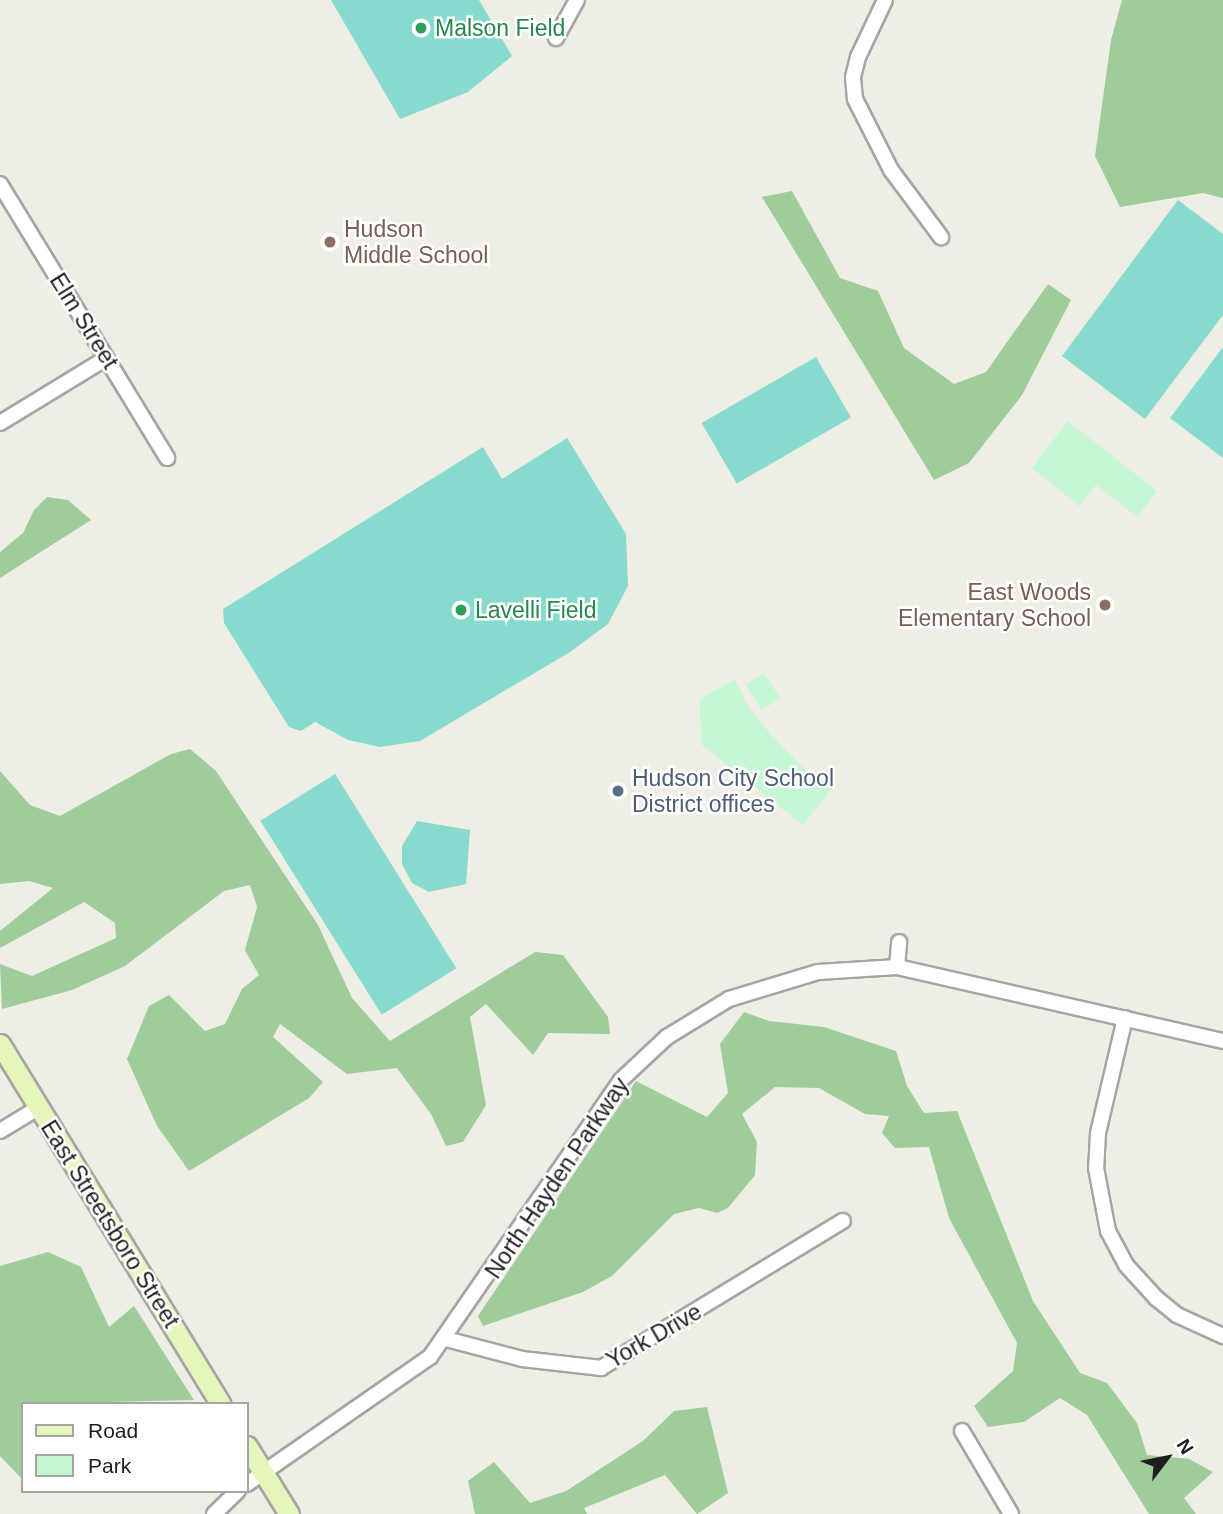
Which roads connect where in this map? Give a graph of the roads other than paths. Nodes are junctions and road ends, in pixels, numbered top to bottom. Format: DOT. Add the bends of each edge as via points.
graph roads {
  1 [pos="577,0"];
  2 [pos="885,0"];
  3 [pos="556,38"];
  4 [pos="0,184"];
  5 [pos="941,237"];
  6 [pos="105,359"];
  7 [pos="0,423"];
  8 [pos="167,458"];
  9 [pos="898,942"];
  10 [pos="897,967"];
  11 [pos="1125,1018"];
  12 [pos="1223,1041"];
  13 [pos="0,1044"];
  14 [pos="38,1108"];
  15 [pos="0,1131"];
  16 [pos="843,1221"];
  17 [pos="1223,1336"];
  18 [pos="446,1339"];
  19 [pos="220,1402"];
  20 [pos="962,1431"];
  21 [pos="248,1448"];
  22 [pos="263,1472"];
  23 [pos="248,1483"];
  24 [pos="236,1493"];
  25 [pos="214,1514"];
  26 [pos="289,1514"];
  27 [pos="1011,1514"];
  1 -- 3 [label="street"];
  2 -- 5 [label="street" via="858,57 853,77 855,99 885,160"];
  4 -- 6 [label="street, Elm Street"];
  6 -- 7 [label="street"];
  6 -- 8 [label="street, Elm Street"];
  9 -- 10 [label="street"];
  10 -- 11 [label="street, North Hayden Parkway"];
  10 -- 18 [label="street, North Hayden Parkway" via="783,979 729,999 667,1037 603,1102"];
  11 -- 12 [label="street, North Hayden Parkway"];
  11 -- 17 [label="street" via="1098,1133 1096,1167 1105,1222 1126,1265 1156,1298 1177,1314"];
  13 -- 14 [label="main road, East Streetsboro Street"];
  14 -- 15 [label="street"];
  14 -- 19 [label="main road, East Streetsboro Street"];
  16 -- 18 [label="street, York Drive" via="601,1368 522,1359"];
  18 -- 22 [label="street, North Hayden Parkway" via="413,1371"];
  20 -- 27 [label="street"];
  21 -- 22 [label="main road"];
  22 -- 23 [label="street, North Hayden Parkway"];
  22 -- 26 [label="main road"];
  24 -- 25 [label="street"];
}
